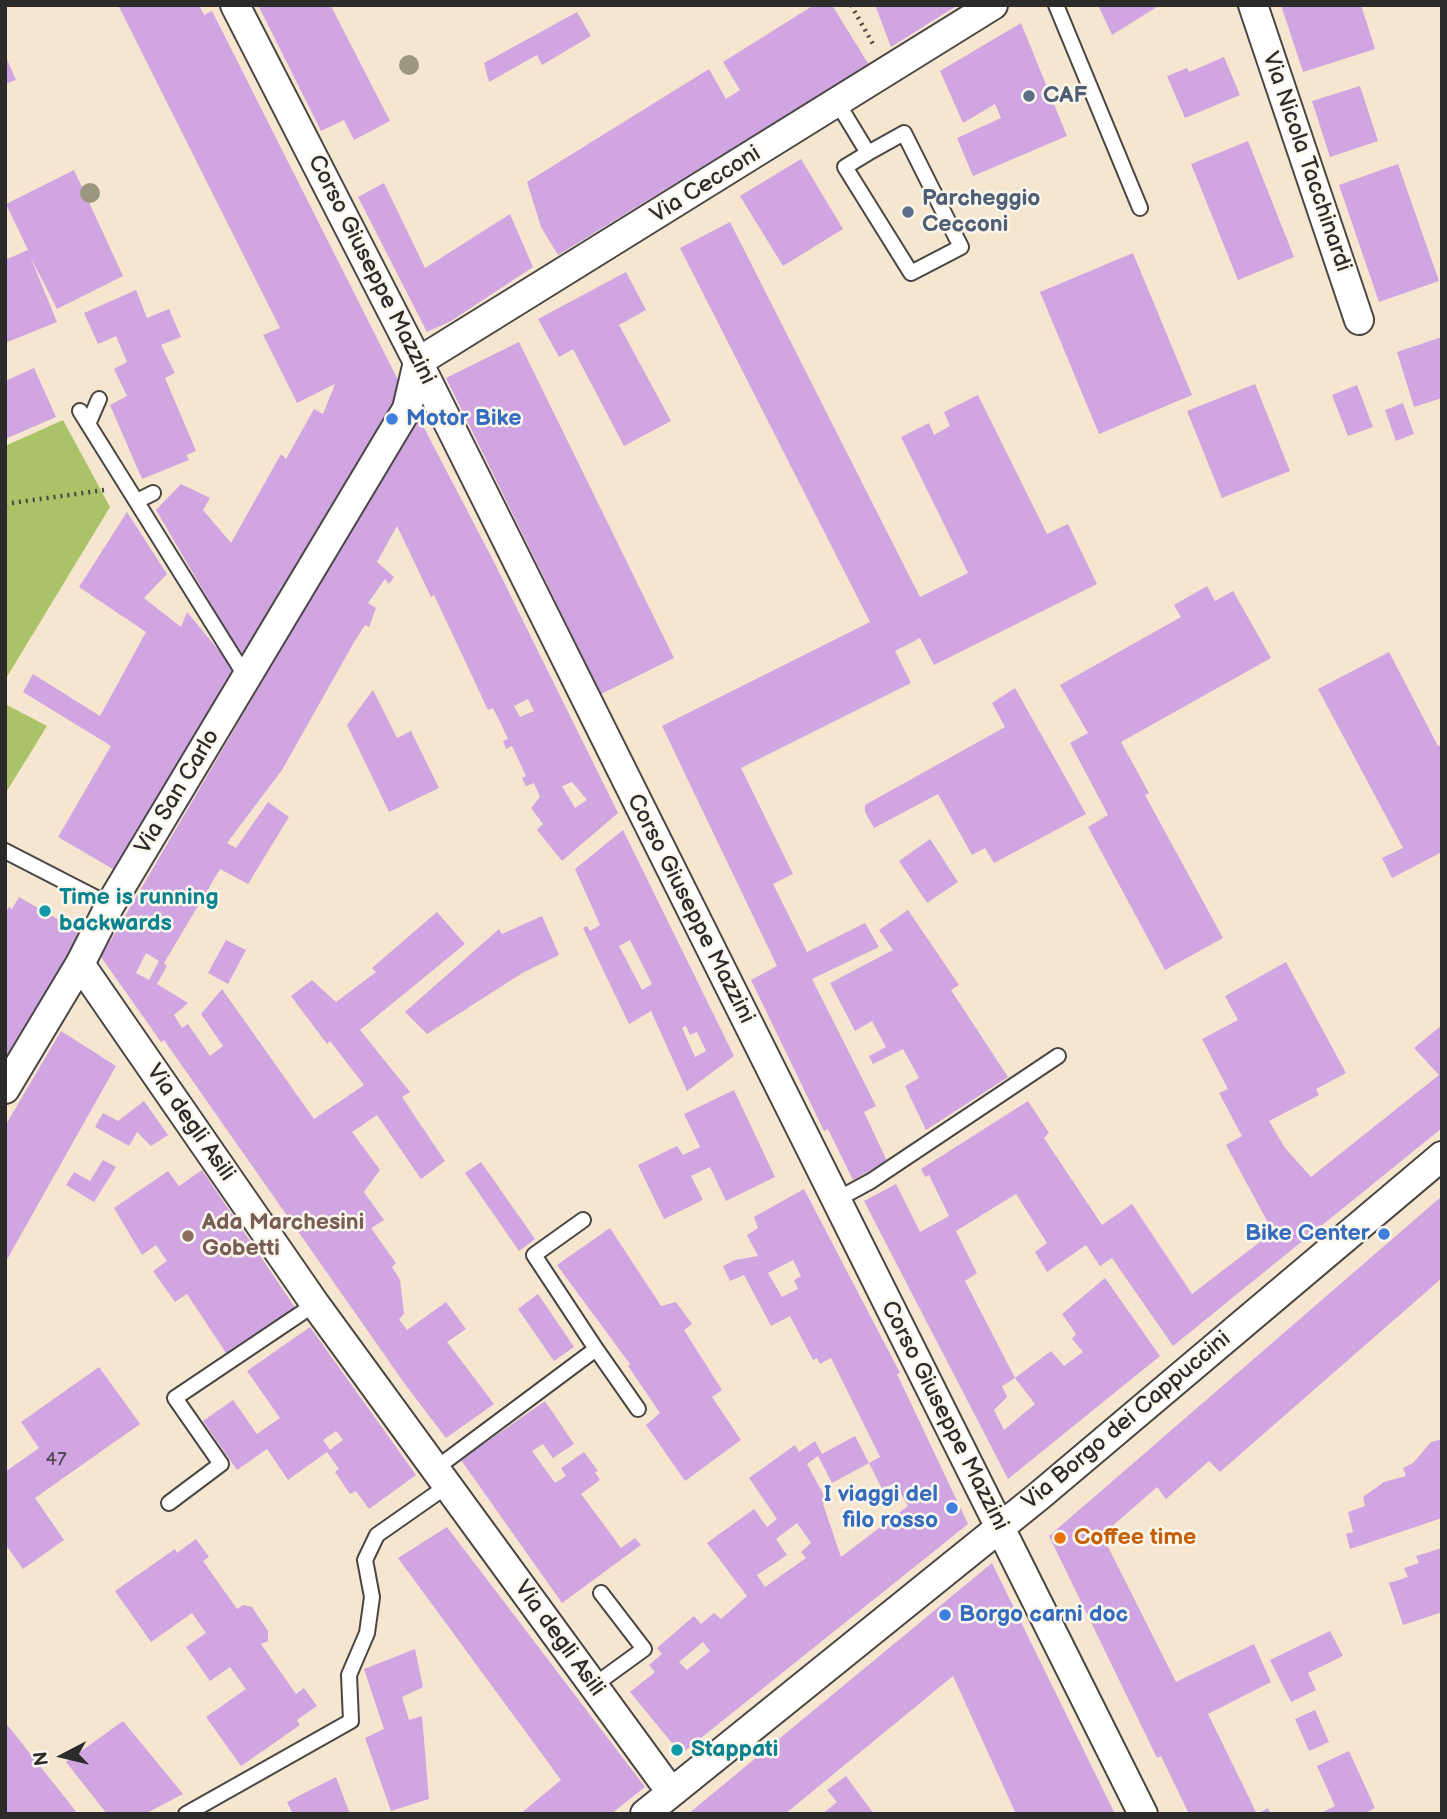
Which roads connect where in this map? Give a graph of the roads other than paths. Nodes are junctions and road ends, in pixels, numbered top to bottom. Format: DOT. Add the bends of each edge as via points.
graph roads {
  1 [pos="234,5"];
  2 [pos="993,5"];
  3 [pos="1056,5"];
  4 [pos="1253,5"];
  5 [pos="837,102"];
  6 [pos="867,153"];
  7 [pos="1140,208"];
  8 [pos="1359,320"];
  9 [pos="418,362"];
  10 [pos="99,399"];
  11 [pos="152,494"];
  12 [pos="137,501"];
  13 [pos="247,677"];
  14 [pos="5,851"];
  15 [pos="110,905"];
  16 [pos="80,964"];
  17 [pos="1058,1056"];
  18 [pos="5,1089"];
  19 [pos="1442,1156"];
  20 [pos="836,1200"];
  21 [pos="583,1220"];
  22 [pos="315,1304"];
  23 [pos="596,1349"];
  24 [pos="638,1409"];
  25 [pos="441,1478"];
  26 [pos="169,1503"];
  27 [pos="1000,1527"];
  28 [pos="601,1593"];
  29 [pos="593,1686"];
  30 [pos="671,1792"];
  31 [pos="186,1814"];
  32 [pos="645,1814"];
  33 [pos="1143,1814"];
  1 -- 9 [label="street, Corso Giuseppe Mazzini"];
  2 -- 5 [label="street, Via Cecconi"];
  3 -- 7 [label="lane"];
  4 -- 8 [label="street, Via Nicola Tacchinardi"];
  5 -- 6 [label="lane"];
  5 -- 9 [label="street, Via Cecconi"];
  6 -- 6 [label="lane" via="845,167 911,273 961,247 904,133"];
  9 -- 13 [label="street, Via San Carlo" via="407,410"];
  9 -- 20 [label="street, Corso Giuseppe Mazzini"];
  10 -- 12 [label="lane" via="85,417"];
  11 -- 12 [label="lane"];
  12 -- 13 [label="lane"];
  13 -- 15 [label="street, Via San Carlo"];
  14 -- 15 [label="lane"];
  15 -- 16 [label="street, Via San Carlo"];
  16 -- 18 [label="street, Via San Carlo"];
  16 -- 22 [label="street, Via degli Asili"];
  17 -- 20 [label="lane"];
  19 -- 27 [label="street, Via Borgo dei Cappuccini"];
  20 -- 27 [label="street, Corso Giuseppe Mazzini"];
  21 -- 23 [label="lane" via="534,1255"];
  22 -- 25 [label="street, Via degli Asili"];
  22 -- 26 [label="lane" via="175,1398 221,1464"];
  23 -- 24 [label="lane"];
  23 -- 25 [label="lane"];
  25 -- 29 [label="street, Via degli Asili"];
  25 -- 31 [label="lane" via="377,1535 365,1560 372,1597 367,1633 349,1675 351,1721"];
  27 -- 30 [label="street, Via Borgo dei Cappuccini"];
  27 -- 33 [label="street, Corso Giuseppe Mazzini"];
  28 -- 29 [label="lane" via="645,1649"];
  29 -- 30 [label="street, Via degli Asili"];
  30 -- 32 [label="street, Via Borgo dei Cappuccini"];
}
